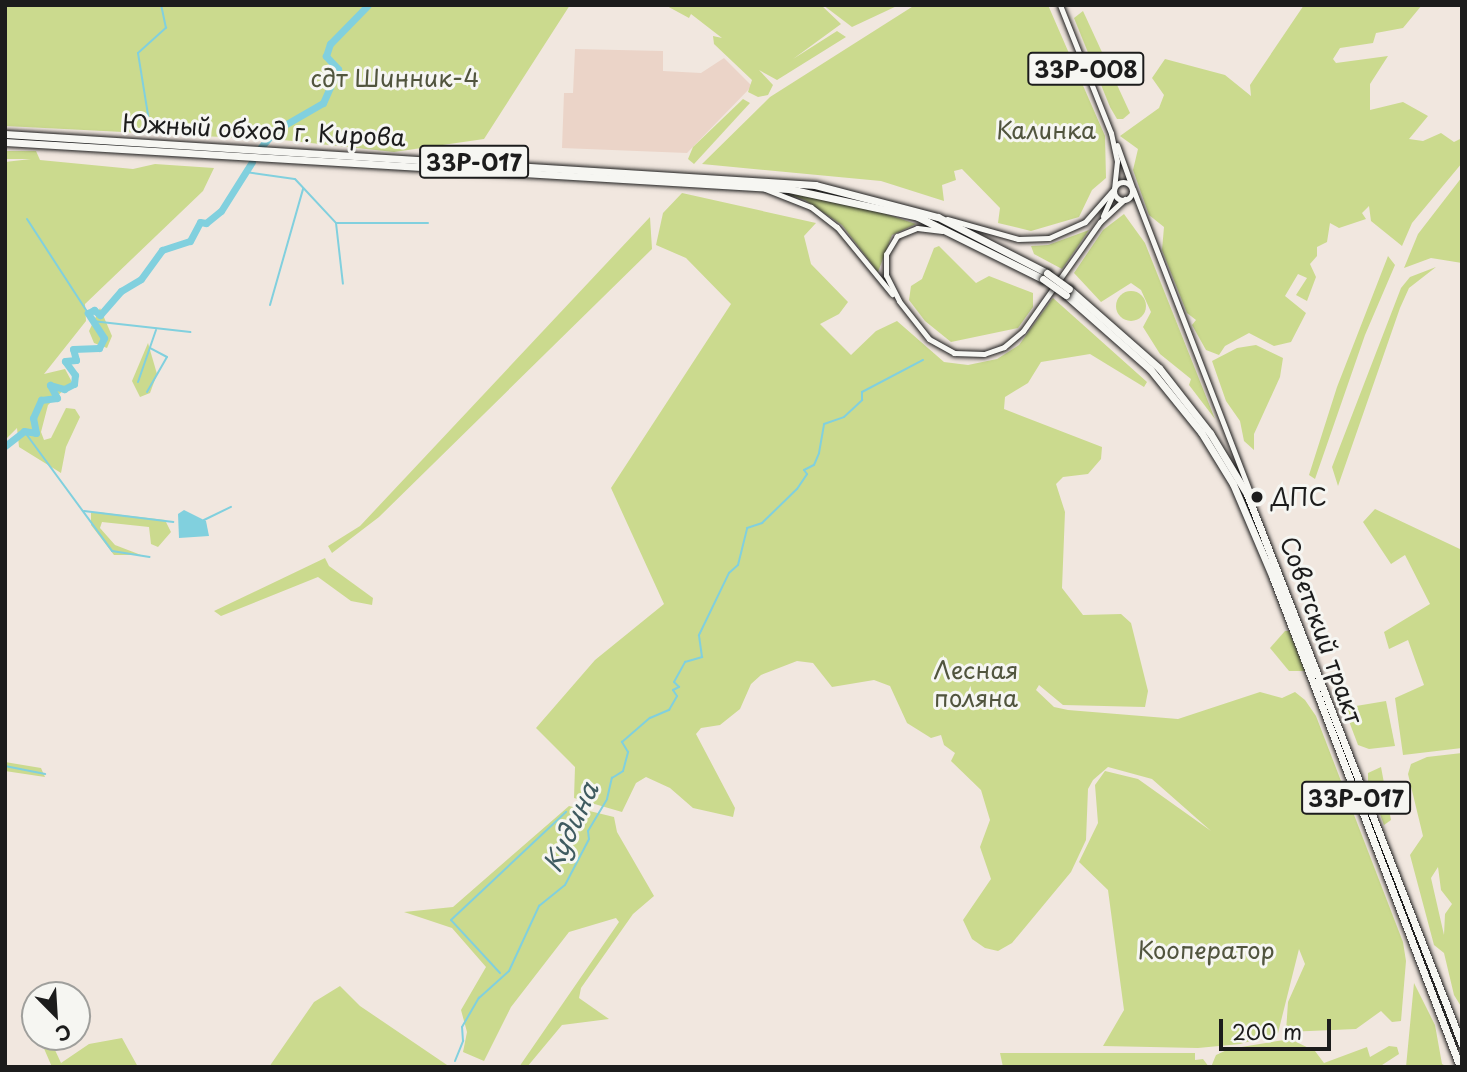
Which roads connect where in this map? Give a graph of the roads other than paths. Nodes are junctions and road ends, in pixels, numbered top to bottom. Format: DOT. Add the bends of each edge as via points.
graph roads {
  1 [pos="1060,5"];
  2 [pos="1111,133"];
  3 [pos="5,134"];
  4 [pos="5,142"];
  5 [pos="758,187"];
  6 [pos="1132,188"];
  7 [pos="1114,189"];
  8 [pos="1125,199"];
  9 [pos="938,218"];
  10 [pos="1100,222"];
  11 [pos="955,233"];
  12 [pos="1045,276"];
  13 [pos="1068,292"];
  14 [pos="899,301"];
  15 [pos="1262,525"];
  16 [pos="1253,528"];
  17 [pos="1462,1045"];
  18 [pos="1460,1067"];
  1 -- 2 [label="main road, 33Р-008"];
  2 -- 6 [label="main road, Советский тракт"];
  2 -- 7 [label="main road" via="1117,162"];
  3 -- 9 [label="highway, Южный обход г. Кирова / 33Р-017" via="788,181 858,193"];
  4 -- 5 [label="highway, Южный обход г. Кирова / 33Р-017"];
  5 -- 11 [label="highway, Южный обход г. Кирова / 33Р-017" via="862,202"];
  5 -- 14 [label="main road" via="811,207 837,227"];
  6 -- 7 [label="main road" via="1125,183"];
  6 -- 8 [label="main road"];
  6 -- 15 [label="main road, Советский тракт"];
  7 -- 8 [label="main road"];
  7 -- 9 [label="main road" via="1085,222 1049,238 1018,239"];
  7 -- 10 [label="main road"];
  8 -- 10 [label="main road"];
  9 -- 12 [label="highway, Южный обход г. Кирова / 33Р-017"];
  10 -- 14 [label="main road" via="1031,322 1010,343 992,352 970,355 941,347 922,332"];
  11 -- 12 [label="highway, Южный обход г. Кирова / 33Р-017"];
  11 -- 14 [label="main road" via="917,228 894,240 885,265"];
  12 -- 13 [label="highway, Южный обход г. Кирова / 33Р-017, bridge"];
  13 -- 15 [label="highway, Южный обход г. Кирова / 33Р-017" via="1128,336 1176,388 1222,451"];
  13 -- 16 [label="highway, Южный обход г. Кирова / 33Р-017" via="1121,340 1176,400 1222,466"];
  15 -- 17 [label="highway, Советский тракт / 33Р-017"];
  16 -- 18 [label="highway, Советский тракт / 33Р-017"];
}
